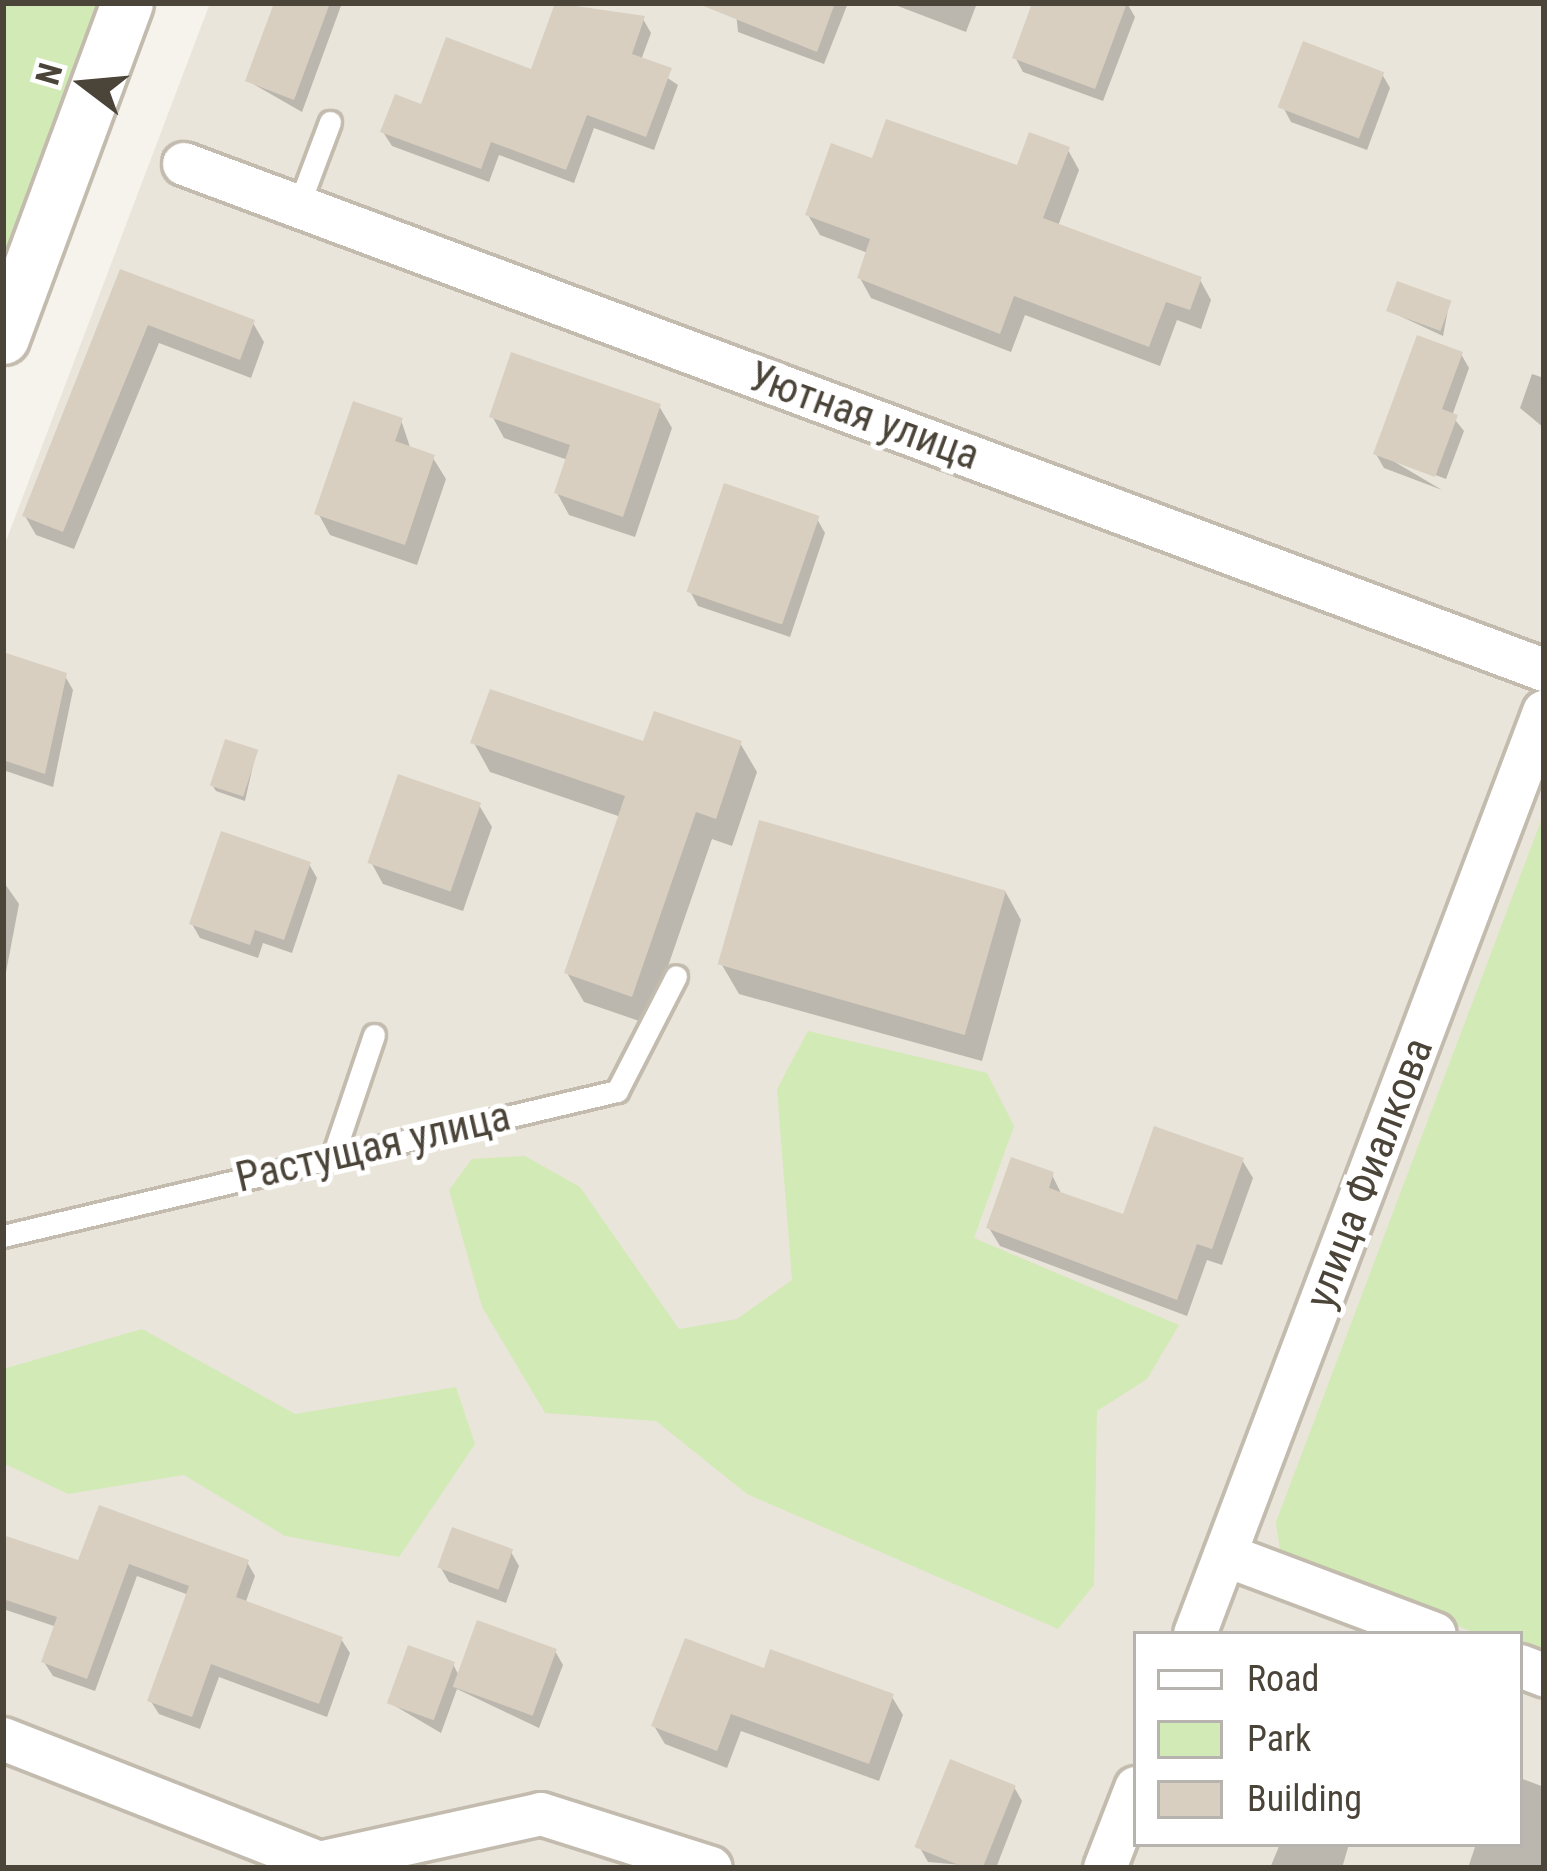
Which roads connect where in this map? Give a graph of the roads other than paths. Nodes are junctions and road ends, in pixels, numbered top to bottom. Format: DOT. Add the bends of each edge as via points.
graph roads {
  1 [pos="127,3"];
  2 [pos="330,122"];
  3 [pos="184,164"];
  4 [pos="298,207"];
  5 [pos="3,338"];
  6 [pos="1544,670"];
  7 [pos="1544,712"];
  8 [pos="676,976"];
  9 [pos="374,1035"];
  10 [pos="332,1159"];
  11 [pos="3,1236"];
  12 [pos="1225,1555"];
  13 [pos="1196,1631"];
  14 [pos="1427,1631"];
  15 [pos="3,1739"];
  16 [pos="1133,1796"];
  17 [pos="711,1868"];
  18 [pos="1106,1868"];
  1 -- 5 [label="street"];
  2 -- 4 [label="lane"];
  3 -- 4 [label="street, Уютная улица"];
  4 -- 6 [label="street, Уютная улица"];
  7 -- 12 [label="street, улица Фиалкова"];
  8 -- 10 [label="lane, Растущая улица" via="617,1090"];
  9 -- 10 [label="lane"];
  10 -- 11 [label="lane, Растущая улица"];
  12 -- 13 [label="street, улица Фиалкова"];
  12 -- 14 [label="street"];
  15 -- 17 [label="street" via="320,1863 541,1814"];
  16 -- 18 [label="street"];
}
